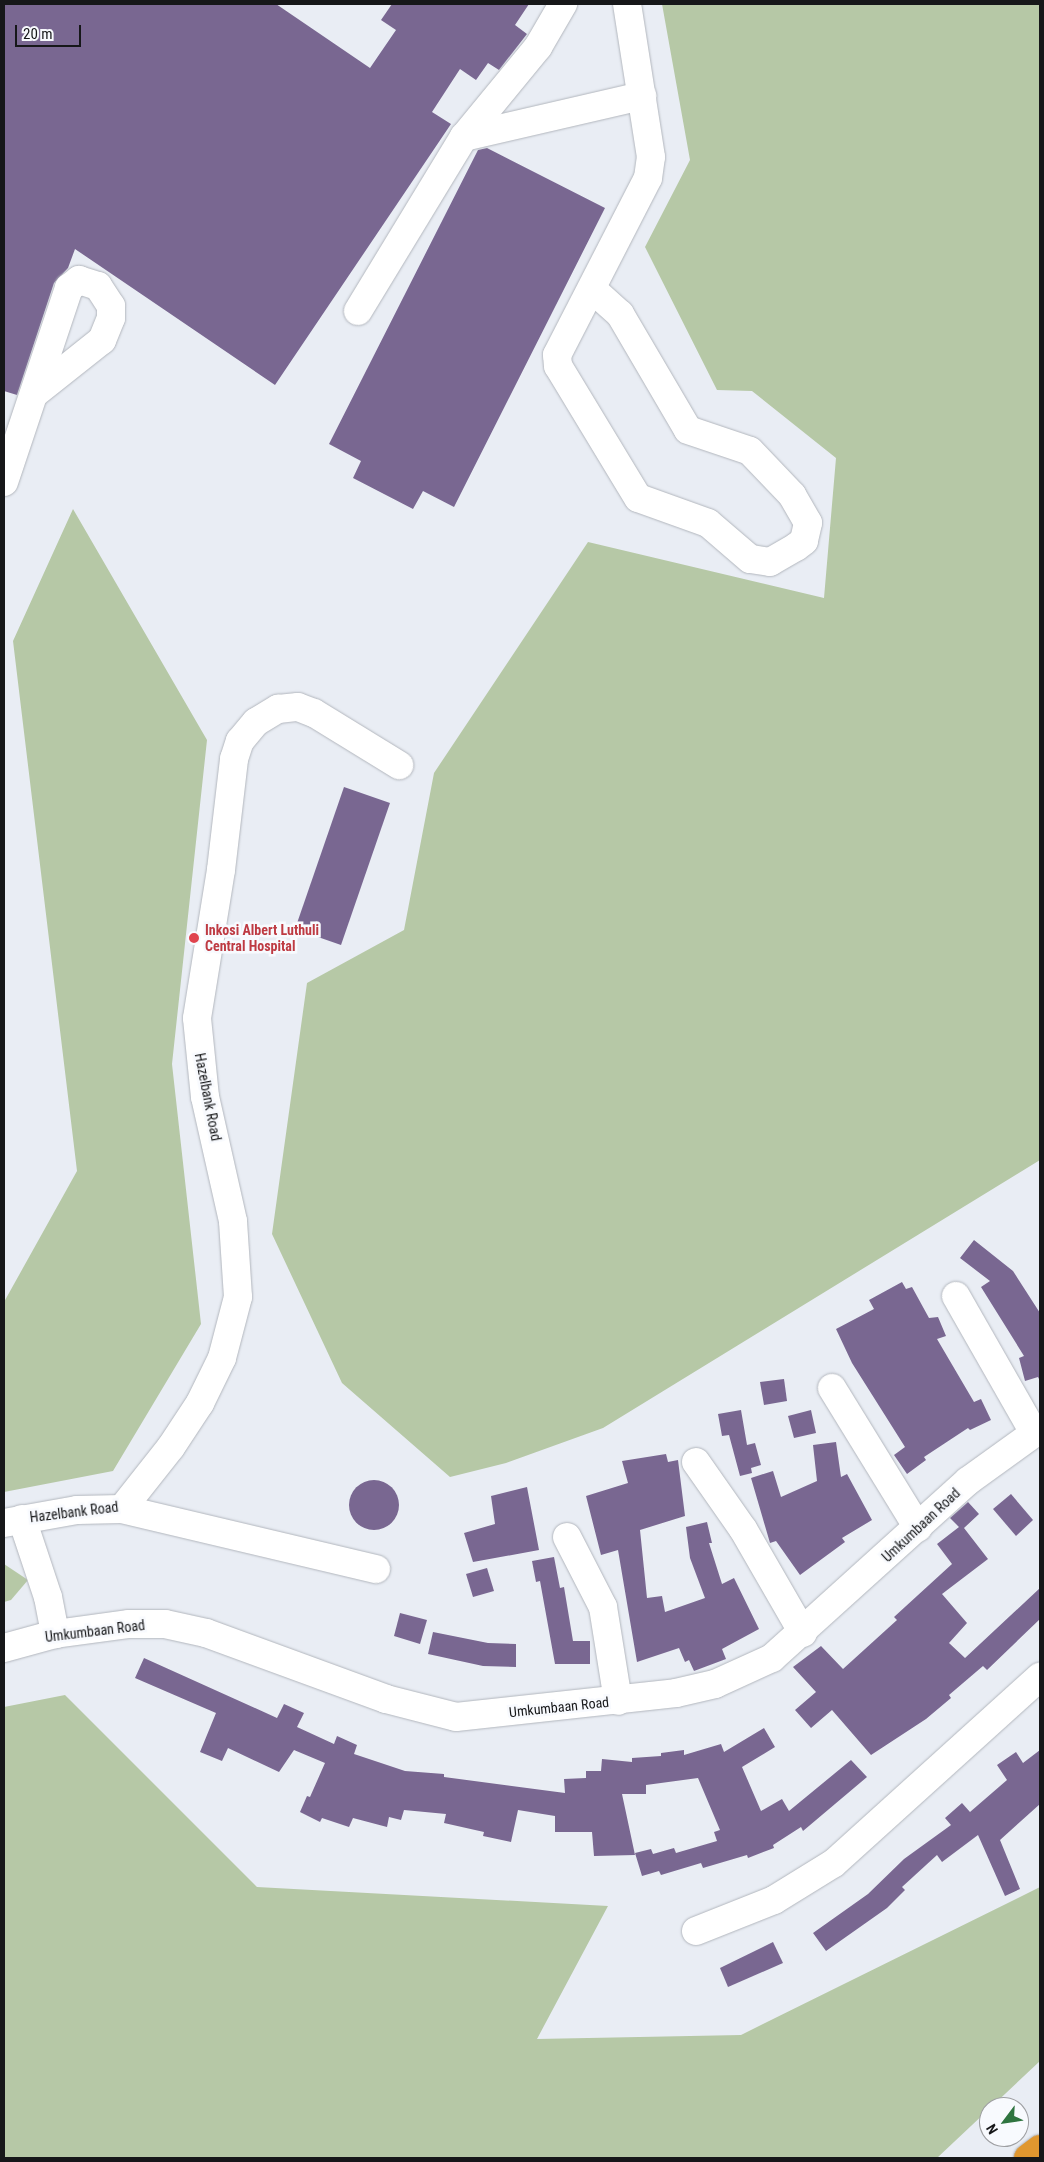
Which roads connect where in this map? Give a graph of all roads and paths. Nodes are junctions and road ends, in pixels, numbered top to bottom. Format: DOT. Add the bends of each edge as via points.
graph roads {
  1 [pos="563,4"];
  2 [pos="627,4"];
  3 [pos="642,96"];
  4 [pos="464,137"];
  5 [pos="592,289"];
  6 [pos="358,311"];
  7 [pos="34,394"];
  8 [pos="4,482"];
  9 [pos="400,765"];
  10 [pos="956,1296"];
  11 [pos="832,1388"];
  12 [pos="1037,1431"];
  13 [pos="696,1462"];
  14 [pos="122,1509"];
  15 [pos="13,1521"];
  16 [pos="918,1528"];
  17 [pos="567,1537"];
  18 [pos="376,1569"];
  19 [pos="803,1633"];
  20 [pos="55,1634"];
  21 [pos="4,1648"];
  22 [pos="1040,1677"];
  23 [pos="618,1701"];
  24 [pos="696,1931"];
  25 [pos="1040,2149"];
  26 [pos="1028,2158"];
  1 -- 4 [label="street" via="538,47"];
  2 -- 3 [label="street"];
  3 -- 4 [label="street"];
  3 -- 5 [label="street" via="651,157 648,178"];
  4 -- 6 [label="street"];
  5 -- 5 [label="street" via="620,314 688,430 750,451 792,495 808,523 804,540 796,547 770,562 750,559 708,523 649,504 631,490 557,360"];
  7 -- 8 [label="street"];
  9 -- 14 [label="street, Hazelbank Road" via="298,707 278,709 263,717 240,741 234,759 221,870 197,1018 205,1097 232,1221 238,1297 222,1358 200,1403"];
  10 -- 12 [label="street"];
  11 -- 16 [label="street"];
  12 -- 16 [label="street, Umkumbaan Road" via="968,1481"];
  13 -- 19 [label="street" via="743,1529"];
  14 -- 15 [label="street, Hazelbank Road" via="77,1510"];
  14 -- 18 [label="street"];
  15 -- 20 [label="street, Hazelbank Road" via="48,1596"];
  16 -- 19 [label="street, Umkumbaan Road"];
  17 -- 23 [label="street" via="597,1589 603,1607"];
  19 -- 23 [label="street, Umkumbaan Road" via="772,1658 715,1684"];
  20 -- 21 [label="street, Umkumbaan Road"];
  20 -- 23 [label="street, Umkumbaan Road" via="129,1624 165,1624 206,1634 386,1699 456,1717"];
  22 -- 24 [label="street" via="834,1863 774,1900"];
  25 -- 26 [label="highway"];
}
